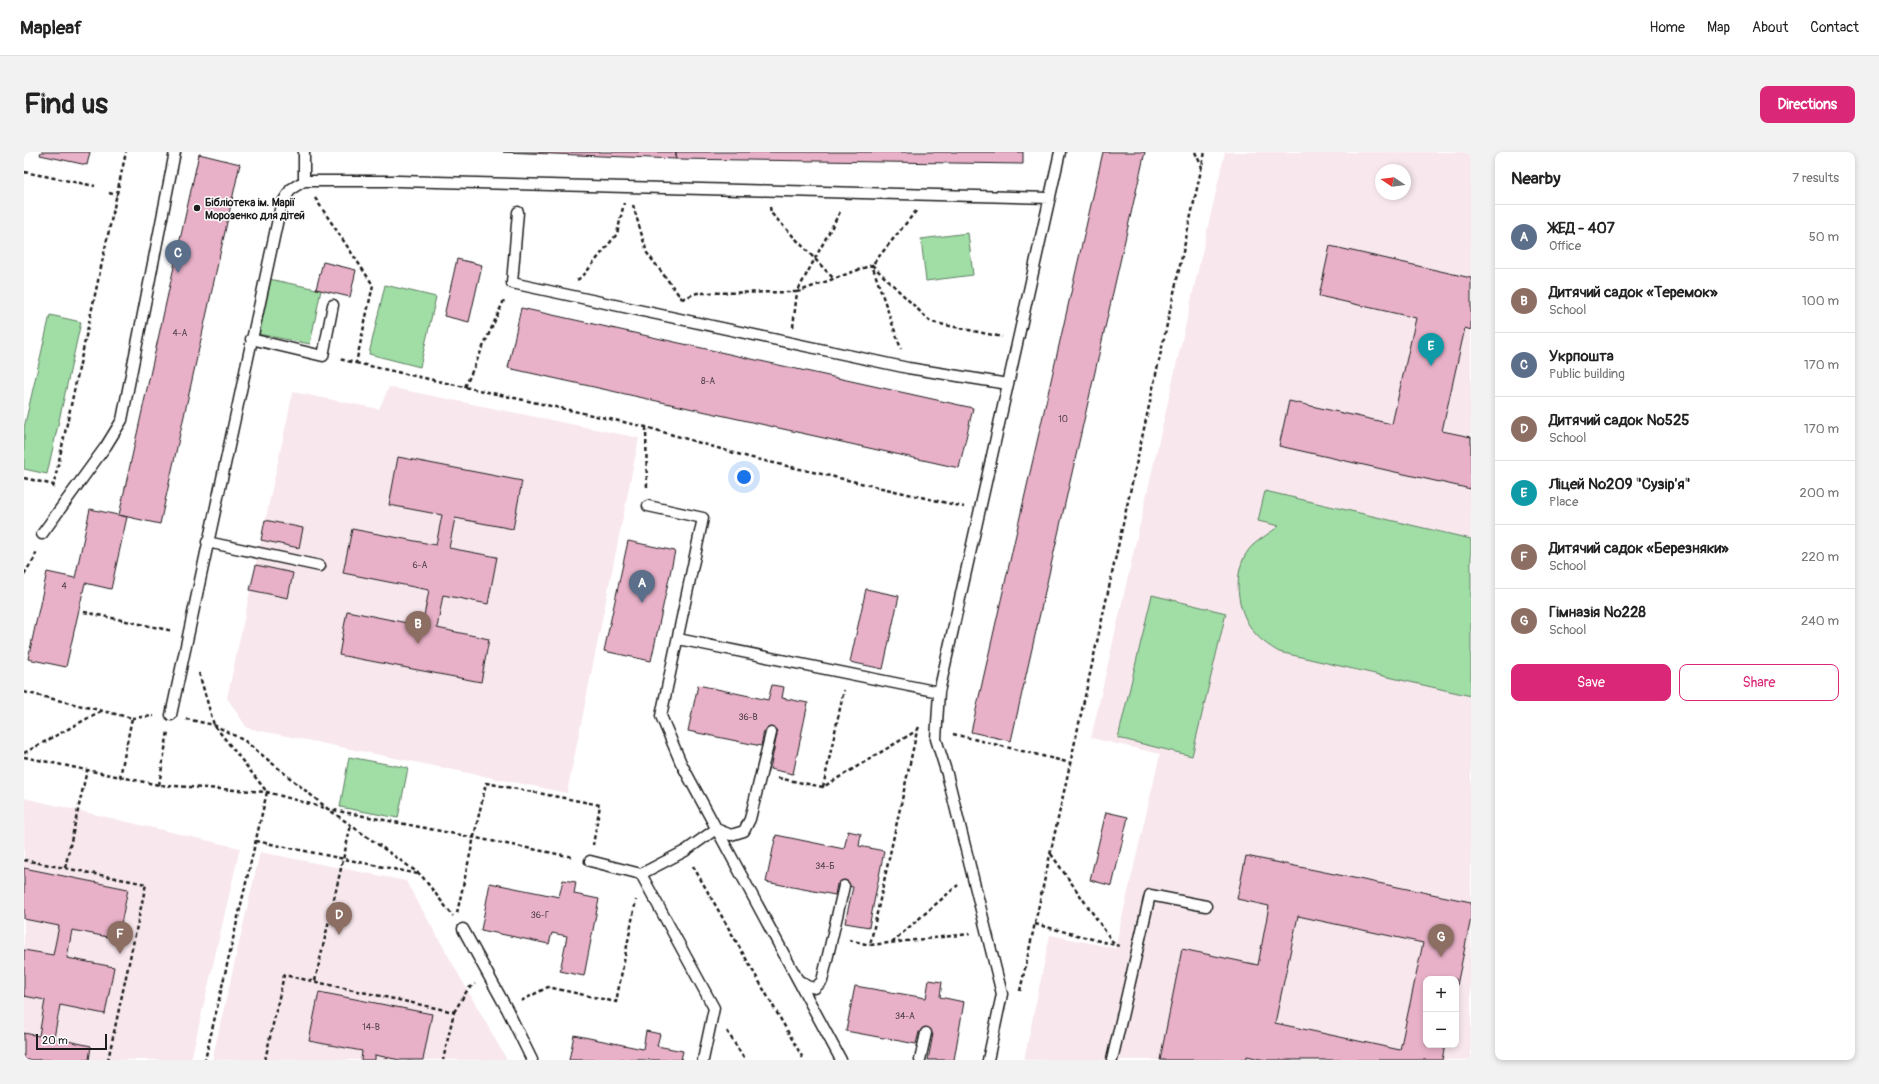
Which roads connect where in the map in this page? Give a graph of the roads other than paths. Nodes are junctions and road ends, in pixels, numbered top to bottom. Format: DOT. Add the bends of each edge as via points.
graph roads {
  1 [pos="175,152"];
  2 [pos="304,152"];
  3 [pos="1060,152"];
  4 [pos="304,181"];
  5 [pos="1050,198"];
  6 [pos="518,212"];
  7 [pos="334,305"];
  8 [pos="251,339"];
  9 [pos="1008,384"];
  10 [pos="648,506"];
  11 [pos="42,534"];
  12 [pos="207,542"];
  13 [pos="320,566"];
  14 [pos="678,639"];
  15 [pos="939,692"];
  16 [pos="171,715"];
  17 [pos="771,733"];
  18 [pos="716,829"];
  19 [pos="590,861"];
  20 [pos="641,874"];
  21 [pos="844,886"];
  22 [pos="1206,906"];
  23 [pos="463,929"];
  24 [pos="798,980"];
  25 [pos="926,1033"];
  26 [pos="532,1060"];
  27 [pos="703,1060"];
  28 [pos="841,1060"];
  29 [pos="920,1060"];
  30 [pos="988,1060"];
  31 [pos="1112,1060"];
  1 -- 11 [label="lane" via="122,420"];
  2 -- 4 [label="lane"];
  3 -- 5 [label="lane"];
  4 -- 5 [label="lane" via="398,181"];
  4 -- 8 [label="lane" via="291,189 281,205"];
  5 -- 9 [label="lane"];
  6 -- 9 [label="lane" via="512,283 908,368"];
  7 -- 8 [label="lane" via="323,356"];
  8 -- 12 [label="lane"];
  9 -- 15 [label="lane"];
  10 -- 14 [label="lane" via="703,518"];
  12 -- 13 [label="lane"];
  12 -- 16 [label="lane"];
  14 -- 15 [label="lane"];
  14 -- 18 [label="lane" via="661,716 681,763"];
  15 -- 30 [label="lane" via="936,739 1002,994"];
  17 -- 18 [label="lane" via="750,818 744,831 730,835"];
  18 -- 20 [label="lane" via="685,851"];
  18 -- 24 [label="lane"];
  19 -- 20 [label="lane"];
  20 -- 27 [label="lane" via="714,1008"];
  21 -- 24 [label="lane" via="822,981 815,988"];
  22 -- 31 [label="lane" via="1150,895"];
  23 -- 26 [label="lane"];
  24 -- 28 [label="lane"];
  25 -- 29 [label="lane"];
}
